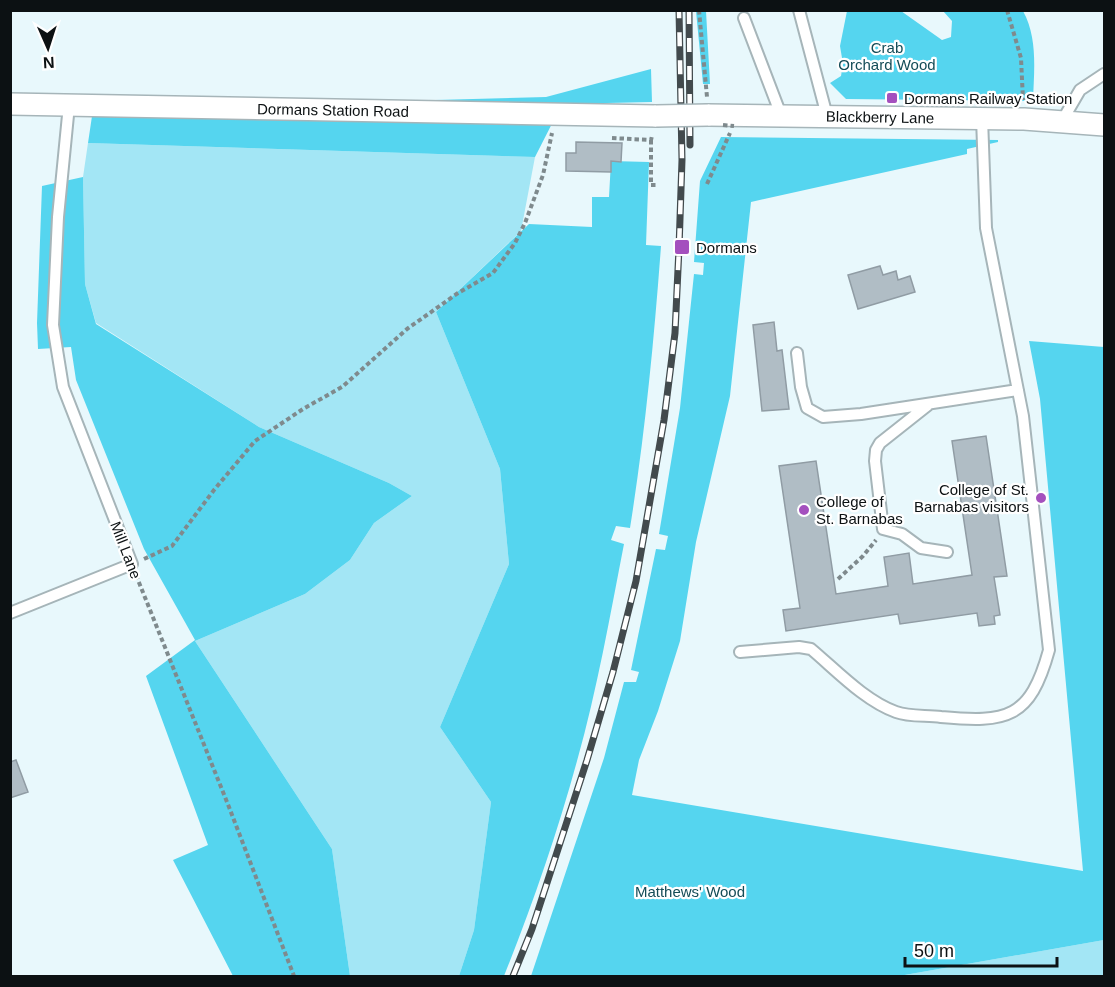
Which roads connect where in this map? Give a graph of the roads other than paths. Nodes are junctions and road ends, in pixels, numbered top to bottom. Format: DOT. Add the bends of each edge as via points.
graph roads {
  1 [pos="799,10"];
  2 [pos="744,18"];
  3 [pos="1104,74"];
  4 [pos="10,104"];
  5 [pos="69,105"];
  6 [pos="781,115"];
  7 [pos="827,116"];
  8 [pos="982,118"];
  9 [pos="1062,120"];
  10 [pos="1104,125"];
  11 [pos="653,130"];
  12 [pos="797,353"];
  13 [pos="1018,390"];
  14 [pos="929,405"];
  15 [pos="947,552"];
  16 [pos="10,613"];
  17 [pos="740,652"];
  1 -- 7 [label="lane"];
  2 -- 6 [label="lane"];
  3 -- 9 [label="lane" via="1080,90"];
  4 -- 5 [label="street, Dormans Station Road"];
  5 -- 11 [label="street, Dormans Station Road"];
  5 -- 16 [label="lane, Mill Lane" via="53,325 63,387 132,564"];
  6 -- 7 [label="street, Blackberry Lane"];
  6 -- 11 [label="street, Blackberry Lane, bridge"];
  7 -- 8 [label="street, Blackberry Lane"];
  8 -- 9 [label="street, Blackberry Lane"];
  8 -- 13 [label="lane" via="986,228"];
  9 -- 10 [label="street, Blackberry Lane"];
  12 -- 14 [label="lane" via="807,408 823,417"];
  13 -- 14 [label="lane"];
  13 -- 17 [label="lane" via="1049,650 1044,668 1020,708 1003,718 968,720 897,712 877,702 811,649"];
  14 -- 15 [label="lane" via="880,443 875,461 884,529 902,534 921,548"];
}
